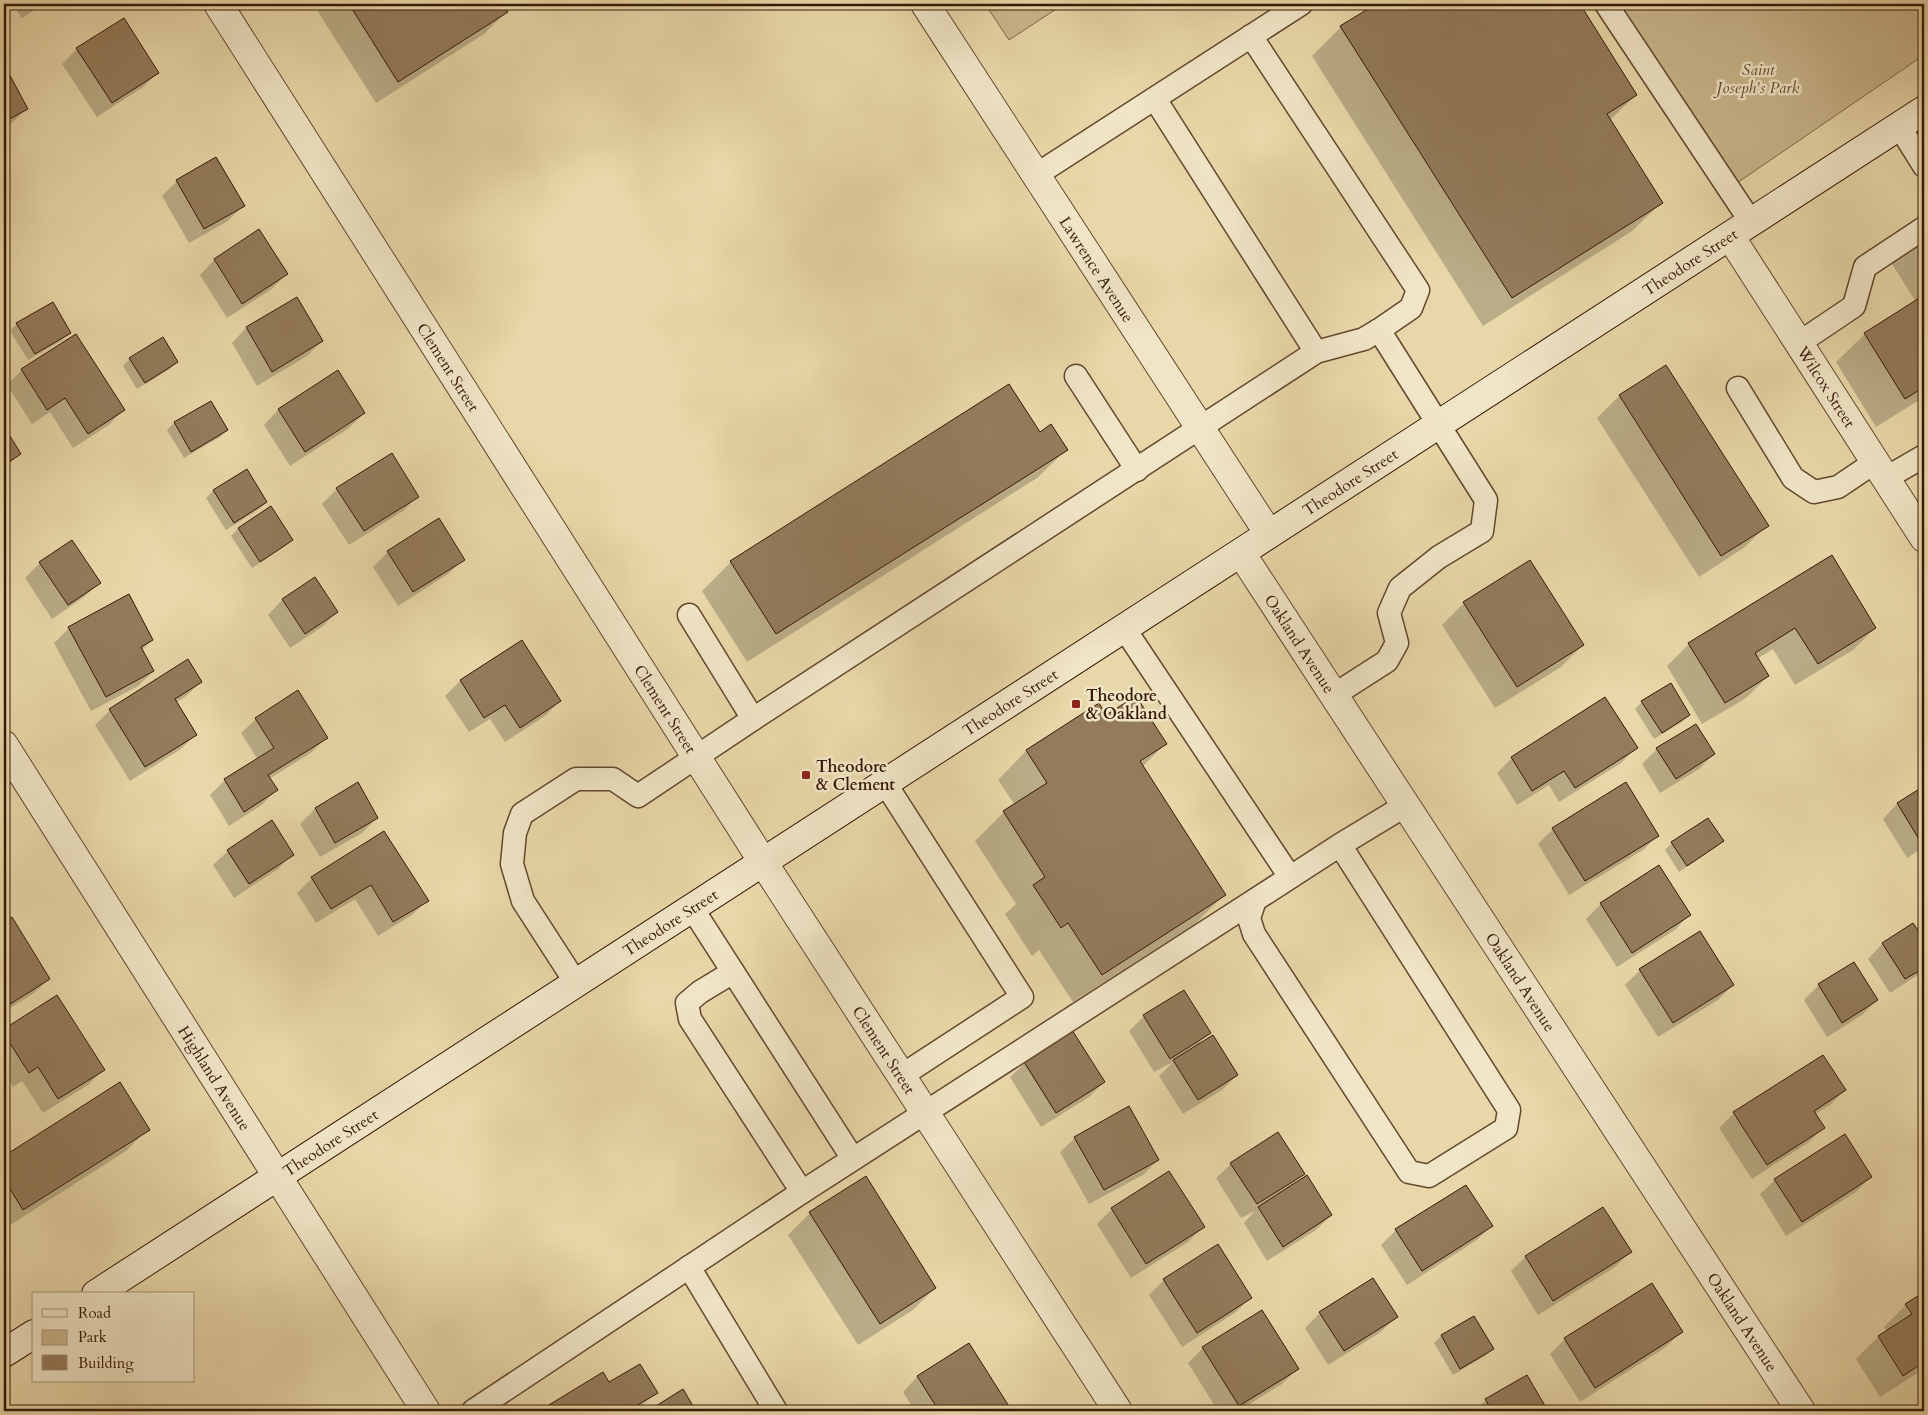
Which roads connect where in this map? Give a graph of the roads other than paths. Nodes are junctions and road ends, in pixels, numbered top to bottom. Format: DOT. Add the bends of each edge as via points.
graph roads {
  1 [pos="218,4"];
  2 [pos="925,4"];
  3 [pos="1301,4"];
  4 [pos="1606,4"];
  5 [pos="1251,36"];
  6 [pos="1155,98"];
  7 [pos="1924,110"];
  8 [pos="1899,126"];
  9 [pos="1924,166"];
  10 [pos="1036,175"];
  11 [pos="1924,228"];
  12 [pos="1741,229"];
  13 [pos="1379,330"];
  14 [pos="1799,343"];
  15 [pos="1316,352"];
  16 [pos="1076,376"];
  17 [pos="1738,388"];
  18 [pos="1438,424"];
  19 [pos="1200,428"];
  20 [pos="1924,456"];
  21 [pos="1137,470"];
  22 [pos="1880,470"];
  23 [pos="1269,534"];
  24 [pos="1924,538"];
  25 [pos="1241,552"];
  26 [pos="689,615"];
  27 [pos="1124,628"];
  28 [pos="1334,695"];
  29 [pos="754,720"];
  30 [pos="4,745"];
  31 [pos="696,757"];
  32 [pos="885,783"];
  33 [pos="1406,805"];
  34 [pos="1340,845"];
  35 [pos="763,862"];
  36 [pos="1290,877"];
  37 [pos="1255,900"];
  38 [pos="692,908"];
  39 [pos="733,972"];
  40 [pos="576,983"];
  41 [pos="901,1076"];
  42 [pos="924,1112"];
  43 [pos="853,1159"];
  44 [pos="277,1177"];
  45 [pos="802,1192"];
  46 [pos="689,1268"];
  47 [pos="99,1292"];
  48 [pos="32,1335"];
  49 [pos="4,1353"];
  50 [pos="426,1411"];
  51 [pos="473,1411"];
  52 [pos="776,1411"];
  53 [pos="1118,1411"];
  54 [pos="1801,1411"];
  1 -- 31 [label="street, Clement Street"];
  2 -- 10 [label="street, Lawrence Avenue"];
  3 -- 5 [label="lane"];
  4 -- 12 [label="lane"];
  5 -- 6 [label="lane"];
  5 -- 13 [label="lane" via="1418,290 1411,308"];
  6 -- 10 [label="lane"];
  6 -- 15 [label="lane"];
  7 -- 8 [label="street, Theodore Street"];
  8 -- 9 [label="lane"];
  8 -- 12 [label="street, Theodore Street"];
  10 -- 19 [label="street, Lawrence Avenue"];
  11 -- 14 [label="lane" via="1865,267 1854,306"];
  12 -- 14 [label="street, Wilcox Street"];
  12 -- 18 [label="street, Theodore Street"];
  13 -- 15 [label="lane" via="1364,339"];
  13 -- 18 [label="lane"];
  14 -- 22 [label="street, Wilcox Street"];
  15 -- 19 [label="lane"];
  16 -- 21 [label="lane"];
  17 -- 22 [label="lane" via="1793,478 1814,492 1838,487"];
  18 -- 23 [label="street, Theodore Street"];
  18 -- 28 [label="lane" via="1486,500 1482,531 1439,557 1400,588 1389,613 1397,644 1387,661"];
  19 -- 21 [label="lane"];
  19 -- 23 [label="street, Lawrence Avenue"];
  20 -- 22 [label="lane"];
  21 -- 29 [label="lane"];
  22 -- 24 [label="street, Wilcox Street"];
  23 -- 25 [label="street, Theodore Street"];
  25 -- 27 [label="street, Theodore Street"];
  25 -- 28 [label="street, Oakland Avenue"];
  26 -- 29 [label="lane"];
  27 -- 32 [label="street, Theodore Street"];
  27 -- 36 [label="lane"];
  28 -- 33 [label="street, Oakland Avenue"];
  29 -- 31 [label="lane"];
  30 -- 44 [label="street, Highland Avenue"];
  31 -- 35 [label="street, Clement Street"];
  31 -- 40 [label="lane" via="638,796 612,779 576,779 522,814 515,833 512,864 523,901"];
  32 -- 35 [label="street, Theodore Street"];
  32 -- 41 [label="lane" via="1022,997"];
  33 -- 34 [label="lane"];
  33 -- 54 [label="street, Oakland Avenue"];
  34 -- 36 [label="lane"];
  34 -- 37 [label="lane" via="1509,1110 1506,1128 1429,1176 1409,1172 1254,934 1249,918"];
  35 -- 38 [label="street, Theodore Street"];
  35 -- 41 [label="street, Clement Street"];
  36 -- 37 [label="lane"];
  37 -- 42 [label="lane"];
  38 -- 39 [label="lane"];
  38 -- 40 [label="street, Theodore Street"];
  39 -- 43 [label="lane"];
  39 -- 45 [label="lane" via="687,1003 690,1019"];
  40 -- 44 [label="street, Theodore Street"];
  41 -- 42 [label="street, Clement Street"];
  42 -- 43 [label="lane"];
  42 -- 53 [label="street, Clement Street"];
  43 -- 45 [label="lane"];
  44 -- 47 [label="street, Theodore Street"];
  44 -- 50 [label="street, Highland Avenue"];
  45 -- 46 [label="lane"];
  46 -- 51 [label="lane"];
  46 -- 52 [label="lane"];
  48 -- 49 [label="street"];
}
